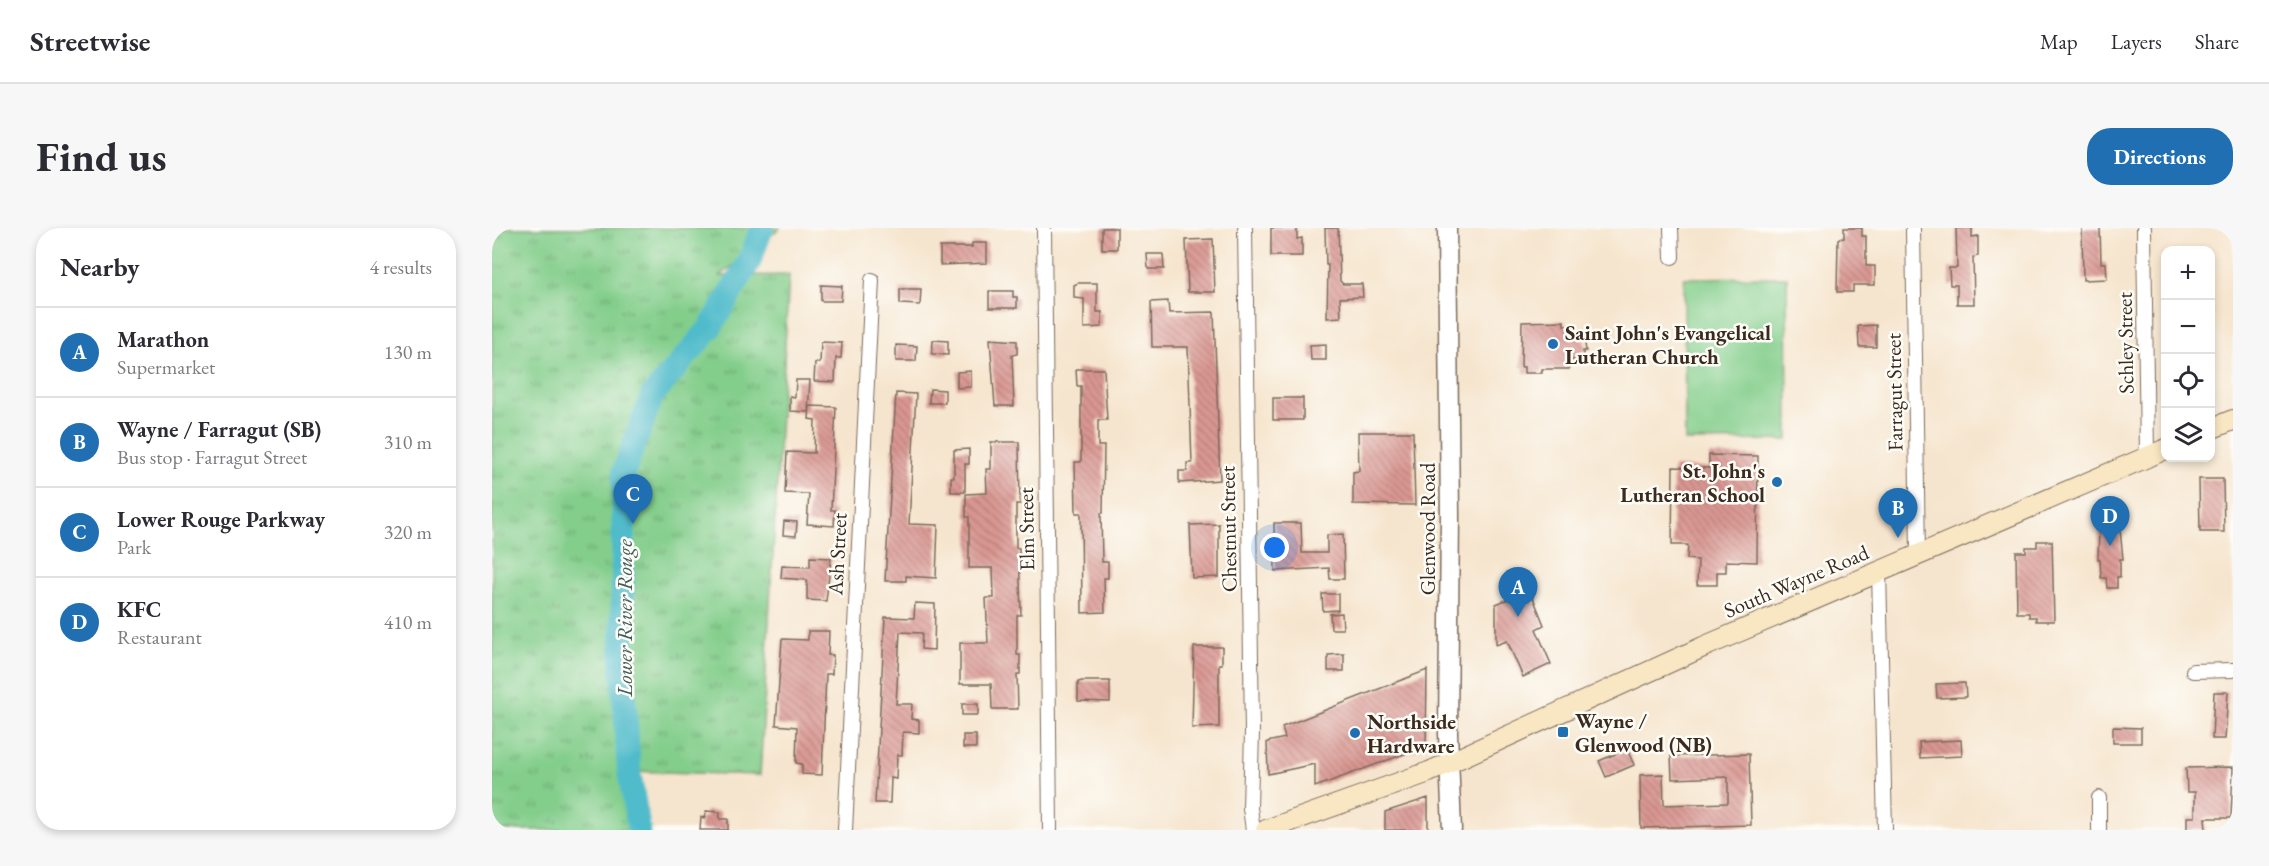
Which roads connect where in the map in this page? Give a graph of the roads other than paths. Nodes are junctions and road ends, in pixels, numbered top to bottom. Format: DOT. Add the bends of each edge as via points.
graph roads {
  1 [pos="1044,228"];
  2 [pos="1245,228"];
  3 [pos="1447,228"];
  4 [pos="1671,228"];
  5 [pos="1913,228"];
  6 [pos="2144,228"];
  7 [pos="1672,257"];
  8 [pos="872,280"];
  9 [pos="2233,420"];
  10 [pos="2215,427"];
  11 [pos="2156,453"];
  12 [pos="1918,555"];
  13 [pos="1879,571"];
  14 [pos="2193,670"];
  15 [pos="2233,670"];
  16 [pos="1449,764"];
  17 [pos="2098,798"];
  18 [pos="845,830"];
  19 [pos="1050,830"];
  20 [pos="1253,830"];
  21 [pos="1266,830"];
  22 [pos="1452,830"];
  23 [pos="1885,830"];
  24 [pos="2099,830"];
  1 -- 19 [label="street, Elm Street"];
  2 -- 20 [label="street, Chestnut Street"];
  3 -- 16 [label="street, Glenwood Road"];
  4 -- 7 [label="street"];
  5 -- 12 [label="street, Farragut Street"];
  6 -- 11 [label="street, Schley Street"];
  8 -- 18 [label="street, Ash Street"];
  9 -- 10 [label="main road"];
  11 -- 12 [label="main road, South Wayne Road"];
  12 -- 13 [label="main road, South Wayne Road"];
  13 -- 16 [label="main road, South Wayne Road"];
  13 -- 23 [label="street"];
  14 -- 15 [label="street"];
  16 -- 21 [label="main road, South Wayne Road"];
  16 -- 22 [label="street, Glenwood Road"];
  17 -- 24 [label="street"];
}
